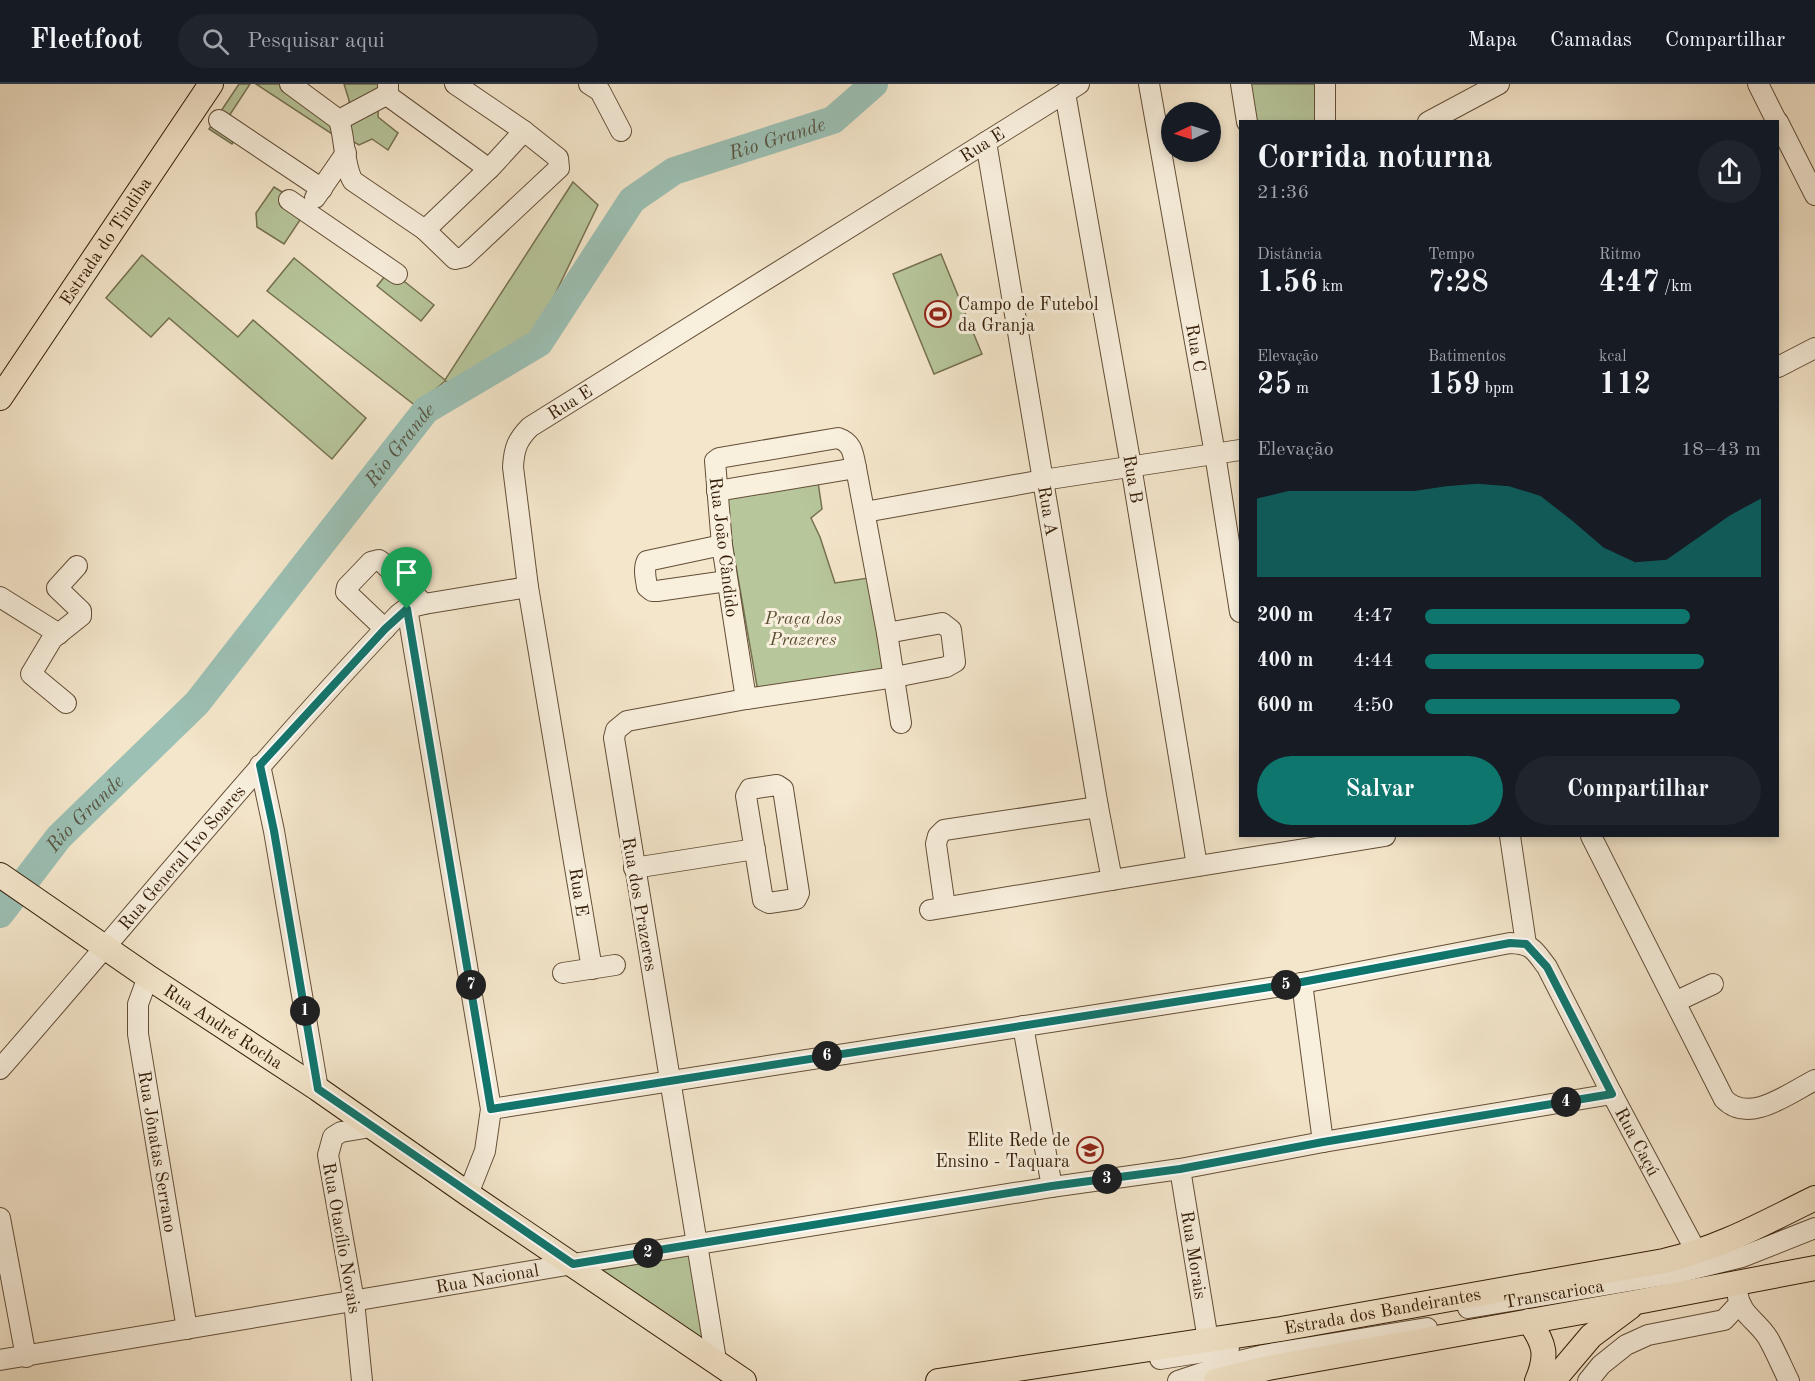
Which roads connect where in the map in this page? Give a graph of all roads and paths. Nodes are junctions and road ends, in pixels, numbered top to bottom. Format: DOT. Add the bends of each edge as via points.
graph roads {
  1 [pos="211,84"];
  2 [pos="290,84"];
  3 [pos="455,84"];
  4 [pos="1149,84"];
  5 [pos="1241,84"];
  6 [pos="1325,84"];
  7 [pos="1499,84"];
  8 [pos="1758,84"];
  9 [pos="601,86"];
  10 [pos="1072,88"];
  11 [pos="388,89"];
  12 [pos="219,120"];
  13 [pos="339,120"];
  14 [pos="1247,120"];
  15 [pos="1325,120"];
  16 [pos="1432,120"];
  17 [pos="1776,120"];
  18 [pos="1779,126"];
  19 [pos="524,131"];
  20 [pos="621,131"];
  21 [pos="986,142"];
  22 [pos="346,153"];
  23 [pos="489,169"];
  24 [pos="321,189"];
  25 [pos="1815,195"];
  26 [pos="289,200"];
  27 [pos="306,211"];
  28 [pos="424,230"];
  29 [pos="397,274"];
  30 [pos="1815,348"];
  31 [pos="1779,366"];
  32 [pos="0,398"];
  33 [pos="1239,450"];
  34 [pos="1215,454"];
  35 [pos="1131,466"];
  36 [pos="856,468"];
  37 [pos="1044,480"];
  38 [pos="717,491"];
  39 [pos="865,512"];
  40 [pos="722,545"];
  41 [pos="77,566"];
  42 [pos="727,581"];
  43 [pos="528,587"];
  44 [pos="0,597"];
  45 [pos="58,600"];
  46 [pos="416,606"];
  47 [pos="1239,606"];
  48 [pos="77,620"];
  49 [pos="385,629"];
  50 [pos="887,633"];
  51 [pos="59,634"];
  52 [pos="895,677"];
  53 [pos="746,699"];
  54 [pos="66,703"];
  55 [pos="901,723"];
  56 [pos="260,765"];
  57 [pos="1098,807"];
  58 [pos="1365,837"];
  59 [pos="1510,837"];
  60 [pos="1592,837"];
  61 [pos="1278,844"];
  62 [pos="755,849"];
  63 [pos="1197,866"];
  64 [pos="634,868"];
  65 [pos="0,875"];
  66 [pos="1112,880"];
  67 [pos="1526,944"];
  68 [pos="106,948"];
  69 [pos="615,965"];
  70 [pos="592,969"];
  71 [pos="563,974"];
  72 [pos="148,977"];
  73 [pos="1302,982"];
  74 [pos="1713,984"];
  75 [pos="1677,1001"];
  76 [pos="1023,1026"];
  77 [pos="0,1069"];
  78 [pos="1815,1080"];
  79 [pos="670,1081"];
  80 [pos="318,1089"];
  81 [pos="1612,1094"];
  82 [pos="491,1109"];
  83 [pos="371,1126"];
  84 [pos="1323,1142"];
  85 [pos="1180,1169"];
  86 [pos="1052,1186"];
  87 [pos="468,1194"];
  88 [pos="1815,1198"];
  89 [pos="0,1218"];
  90 [pos="1815,1228"];
  91 [pos="1815,1242"];
  92 [pos="698,1245"];
  93 [pos="1697,1253"];
  94 [pos="573,1264"];
  95 [pos="1812,1270"];
  96 [pos="1738,1294"];
  97 [pos="354,1301"];
  98 [pos="1637,1302"];
  99 [pos="1529,1322"];
  100 [pos="187,1329"];
  101 [pos="1208,1340"];
  102 [pos="26,1357"];
  103 [pos="0,1360"];
  104 [pos="716,1360"];
  105 [pos="1556,1376"];
  106 [pos="1590,1378"];
  107 [pos="362,1381"];
  108 [pos="744,1381"];
  109 [pos="938,1381"];
  110 [pos="1002,1381"];
  111 [pos="1178,1381"];
  112 [pos="1216,1381"];
  113 [pos="1790,1381"];
  1 -- 32 [label="main road, Estrada do Tindiba"];
  2 -- 13 [label="street"];
  3 -- 19 [label="street"];
  4 -- 34 [label="street, Rua C"];
  5 -- 14 [label="street"];
  6 -- 15 [label="street"];
  7 -- 16 [label="street"];
  8 -- 17 [label="street"];
  9 -- 20 [label="street"];
  10 -- 21 [label="street, Rua E"];
  10 -- 35 [label="street, Rua B"];
  11 -- 13 [label="street"];
  11 -- 23 [label="street" via="391,98"];
  12 -- 24 [label="street"];
  13 -- 22 [label="street"];
  18 -- 25 [label="street"];
  19 -- 23 [label="street"];
  19 -- 28 [label="street" via="558,158 559,168 459,260"];
  21 -- 37 [label="street, Rua A"];
  21 -- 43 [label="street, Rua E" via="530,427 514,449 513,467"];
  22 -- 24 [label="street"];
  22 -- 28 [label="street" via="349,175 354,181"];
  23 -- 28 [label="street"];
  24 -- 27 [label="street"];
  26 -- 27 [label="street"];
  27 -- 29 [label="street"];
  30 -- 31 [label="street"];
  33 -- 34 [label="street"];
  34 -- 35 [label="street"];
  34 -- 47 [label="street, Rua C"];
  35 -- 37 [label="street"];
  35 -- 63 [label="street, Rua B"];
  36 -- 38 [label="street"];
  36 -- 38 [label="street, Rua João Cândido" via="850,445 838,438 719,458 714,467"];
  36 -- 39 [label="street"];
  37 -- 39 [label="street"];
  37 -- 57 [label="street, Rua A"];
  38 -- 40 [label="street, Rua João Cândido"];
  39 -- 50 [label="street"];
  40 -- 42 [label="street, Rua João Cândido"];
  40 -- 42 [label="street" via="647,561 644,566 647,587 652,591"];
  41 -- 48 [label="street" via="57,588 81,611"];
  42 -- 53 [label="street, Rua João Cândido"];
  43 -- 46 [label="street"];
  43 -- 70 [label="street, Rua E"];
  44 -- 51 [label="street"];
  45 -- 48 [label="street"];
  46 -- 49 [label="street, Rua General Ivo Soares"];
  46 -- 49 [label="street" via="383,563 371,562 346,591"];
  46 -- 82 [label="street"];
  48 -- 51 [label="street"];
  49 -- 56 [label="street, Rua General Ivo Soares"];
  50 -- 52 [label="street"];
  50 -- 52 [label="street, Rua dos Prazeres" via="942,622 951,630 956,657 951,666"];
  51 -- 54 [label="street" via="31,674"];
  52 -- 53 [label="street, Rua dos Prazeres"];
  52 -- 55 [label="street"];
  53 -- 64 [label="street, Rua dos Prazeres" via="627,721 616,730 614,746"];
  56 -- 68 [label="street, Rua General Ivo Soares"];
  56 -- 80 [label="street"];
  57 -- 66 [label="street, Rua A"];
  57 -- 66 [label="street" via="944,830 936,844 937,909"];
  58 -- 61 [label="street"];
  59 -- 67 [label="street"];
  60 -- 75 [label="street"];
  61 -- 63 [label="street"];
  62 -- 62 [label="street" via="747,792 780,786 799,893 796,899 769,903 763,900"];
  62 -- 64 [label="street"];
  63 -- 66 [label="street"];
  64 -- 79 [label="street, Rua dos Prazeres"];
  65 -- 68 [label="main road, Rua André Rocha"];
  67 -- 73 [label="street" via="1510,943"];
  67 -- 81 [label="street, Rua Caçú" via="1547,967"];
  68 -- 72 [label="main road, Rua André Rocha"];
  68 -- 77 [label="street, Rua General Ivo Soares"];
  69 -- 70 [label="street"];
  70 -- 71 [label="street"];
  72 -- 80 [label="main road, Rua André Rocha"];
  72 -- 100 [label="street, Rua Jônatas Serrano" via="138,1004 138,1034"];
  73 -- 76 [label="street"];
  73 -- 84 [label="street"];
  74 -- 75 [label="street"];
  75 -- 78 [label="street" via="1730,1105 1743,1110 1760,1108"];
  76 -- 79 [label="street"];
  76 -- 86 [label="street"];
  79 -- 82 [label="street"];
  79 -- 92 [label="street, Rua dos Prazeres"];
  80 -- 83 [label="main road, Rua André Rocha"];
  81 -- 84 [label="street, Rua Nacional"];
  81 -- 93 [label="street, Rua Caçú"];
  82 -- 87 [label="street" via="485,1151"];
  83 -- 87 [label="main road, Rua André Rocha"];
  83 -- 97 [label="street, Rua Otacílio Novais" via="333,1137 328,1155"];
  84 -- 85 [label="street, Rua Nacional"];
  85 -- 86 [label="street, Rua Nacional"];
  85 -- 101 [label="street, Rua Morais"];
  86 -- 92 [label="street, Rua Nacional"];
  87 -- 94 [label="main road, Rua André Rocha"];
  88 -- 93 [label="main road, Estrada dos Bandeirantes"];
  89 -- 102 [label="street"];
  90 -- 110 [label="street, Transcarioca" via="1742,1257 1677,1273 1197,1354"];
  91 -- 111 [label="street, Transcarioca" via="1725,1275 1264,1355"];
  92 -- 94 [label="street, Rua Nacional"];
  92 -- 104 [label="street, Rua dos Prazeres"];
  93 -- 101 [label="main road, Estrada dos Bandeirantes"];
  94 -- 97 [label="street, Rua Nacional"];
  94 -- 104 [label="main road, Rua André Rocha"];
  95 -- 96 [label="main road, Estrada dos Bandeirantes"];
  96 -- 98 [label="main road, Estrada dos Bandeirantes"];
  96 -- 106 [label="street" via="1724,1320 1648,1335 1626,1345"];
  96 -- 113 [label="street" via="1744,1313 1767,1337"];
  97 -- 100 [label="street, Rua Nacional"];
  97 -- 107 [label="street, Rua Otacílio Novais"];
  98 -- 99 [label="main road, Estrada dos Bandeirantes"];
  98 -- 105 [label="main road" via="1591,1336"];
  99 -- 105 [label="main road"];
  99 -- 112 [label="main road, Estrada dos Bandeirantes" via="1268,1368"];
  100 -- 102 [label="street, Rua Nacional"];
  101 -- 109 [label="main road, Estrada dos Bandeirantes"];
  102 -- 103 [label="street, Rua Nacional"];
  104 -- 108 [label="main road, Rua André Rocha"];
  105 -- 106 [label="street"];
}
